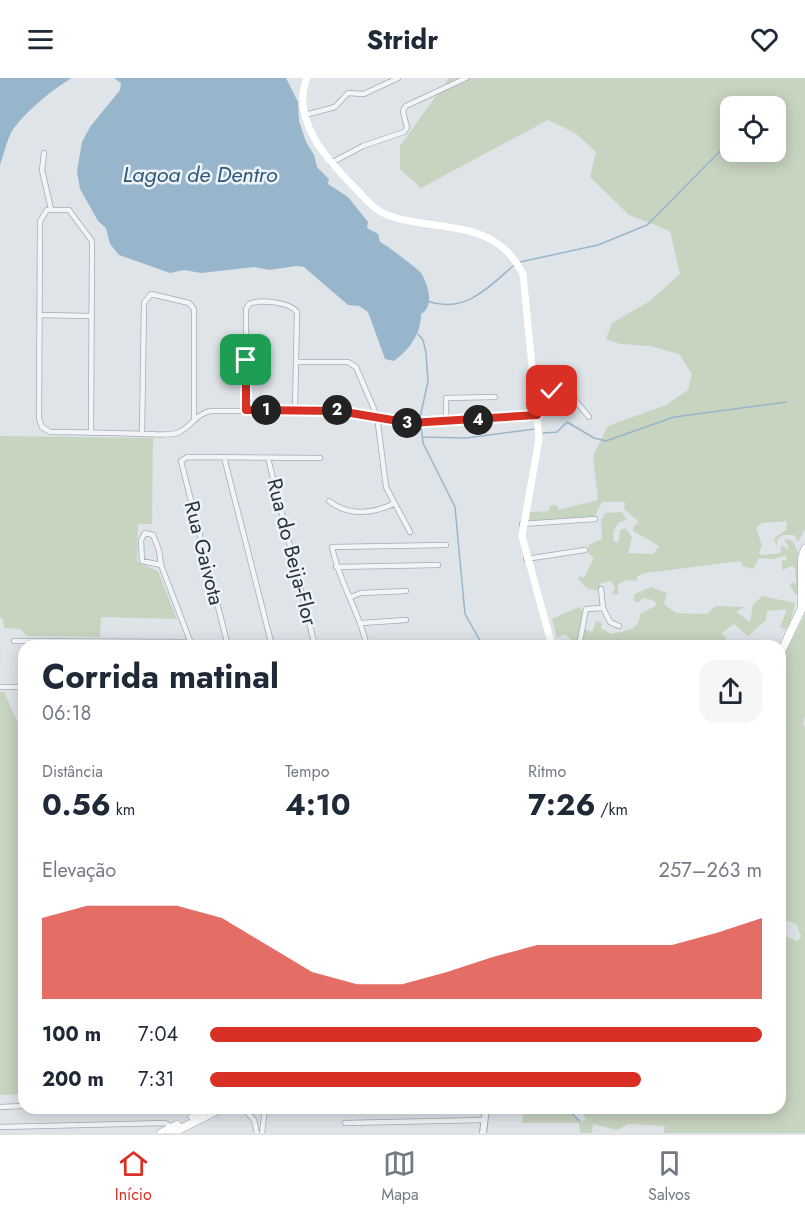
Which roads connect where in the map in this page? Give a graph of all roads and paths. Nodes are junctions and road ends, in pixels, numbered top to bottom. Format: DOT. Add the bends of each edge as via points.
graph roads {
  1 [pos="307,78"];
  2 [pos="398,78"];
  3 [pos="465,78"];
  4 [pos="305,115"];
  5 [pos="44,153"];
  6 [pos="331,163"];
  7 [pos="51,209"];
  8 [pos="39,315"];
  9 [pos="92,316"];
  10 [pos="296,362"];
  11 [pos="533,381"];
  12 [pos="495,396"];
  13 [pos="246,410"];
  14 [pos="295,410"];
  15 [pos="537,415"];
  16 [pos="378,417"];
  17 [pos="589,417"];
  18 [pos="194,419"];
  19 [pos="446,422"];
  20 [pos="91,433"];
  21 [pos="142,434"];
  22 [pos="224,457"];
  23 [pos="268,458"];
  24 [pos="320,458"];
  25 [pos="328,501"];
  26 [pos="393,504"];
  27 [pos="594,519"];
  28 [pos="522,524"];
  29 [pos="410,532"];
  30 [pos="446,545"];
  31 [pos="805,549"];
  32 [pos="585,550"];
  33 [pos="526,559"];
  34 [pos="161,565"];
  35 [pos="438,565"];
  36 [pos="336,567"];
  37 [pos="601,589"];
  38 [pos="406,591"];
  39 [pos="351,597"];
  40 [pos="603,608"];
  41 [pos="406,620"];
  42 [pos="362,623"];
  43 [pos="619,626"];
  44 [pos="189,640"];
  45 [pos="226,640"];
  46 [pos="270,640"];
  47 [pos="314,640"];
  48 [pos="366,640"];
  49 [pos="550,640"];
  50 [pos="580,640"];
  51 [pos="14,641"];
  52 [pos="18,641"];
  53 [pos="786,641"];
  54 [pos="0,687"];
  55 [pos="18,687"];
  56 [pos="18,1106"];
  57 [pos="0,1107"];
  58 [pos="198,1114"];
  59 [pos="208,1114"];
  60 [pos="249,1114"];
  61 [pos="264,1114"];
  62 [pos="485,1114"];
  63 [pos="484,1120"];
  64 [pos="345,1123"];
  65 [pos="0,1127"];
  66 [pos="172,1130"];
  67 [pos="161,1133"];
  68 [pos="260,1133"];
  69 [pos="483,1133"];
  1 -- 4 [label="main road" via="303,92"];
  2 -- 4 [label="street" via="364,94 348,93 335,106"];
  3 -- 6 [label="street" via="406,106 404,132 363,146"];
  4 -- 6 [label="main road" via="317,144"];
  5 -- 7 [label="street" via="42,170"];
  6 -- 11 [label="main road" via="380,212 472,231 492,241 513,259 525,283"];
  7 -- 8 [label="street" via="40,221"];
  7 -- 9 [label="street" via="73,212 92,241"];
  8 -- 9 [label="street"];
  8 -- 20 [label="street" via="42,427 50,432"];
  9 -- 20 [label="street"];
  10 -- 13 [label="street" via="295,309 249,304"];
  10 -- 14 [label="street"];
  10 -- 16 [label="street" via="354,365"];
  11 -- 15 [label="main road"];
  11 -- 17 [label="street" via="575,400"];
  12 -- 19 [label="street" via="446,398"];
  13 -- 14 [label="street"];
  13 -- 18 [label="street" via="207,411"];
  14 -- 16 [label="street"];
  15 -- 19 [label="street"];
  15 -- 28 [label="main road" via="538,458"];
  16 -- 19 [label="street" via="410,423"];
  16 -- 26 [label="street" via="383,480"];
  18 -- 21 [label="street" via="176,433"];
  18 -- 21 [label="street" via="193,306 147,295"];
  20 -- 21 [label="street"];
  22 -- 23 [label="street"];
  22 -- 45 [label="street, Rua Gaivota" via="183,459 181,463"];
  22 -- 46 [label="street"];
  23 -- 24 [label="street"];
  23 -- 47 [label="street, Rua do Beija-Flor"];
  25 -- 26 [label="street" via="349,512 376,511"];
  26 -- 29 [label="street"];
  27 -- 28 [label="street"];
  28 -- 33 [label="main road"];
  30 -- 36 [label="street" via="332,547"];
  31 -- 53 [label="main road" via="802,608"];
  32 -- 33 [label="street"];
  33 -- 49 [label="main road"];
  34 -- 34 [label="street" via="155,538 145,533 141,540 142,561"];
  34 -- 44 [label="street"];
  35 -- 36 [label="street"];
  36 -- 39 [label="street"];
  37 -- 40 [label="street"];
  38 -- 39 [label="street"];
  39 -- 42 [label="street"];
  40 -- 43 [label="street" via="610,622"];
  40 -- 50 [label="street" via="586,609"];
  41 -- 42 [label="street"];
  42 -- 48 [label="street"];
  51 -- 52 [label="street"];
  54 -- 55 [label="street"];
  56 -- 57 [label="street"];
  58 -- 66 [label="main road"];
  59 -- 66 [label="main road"];
  60 -- 68 [label="street"];
  61 -- 68 [label="street"];
  62 -- 63 [label="street"];
  63 -- 64 [label="street"];
  63 -- 69 [label="street"];
  65 -- 66 [label="street" via="165,1123"];
  66 -- 67 [label="main road"];
}
